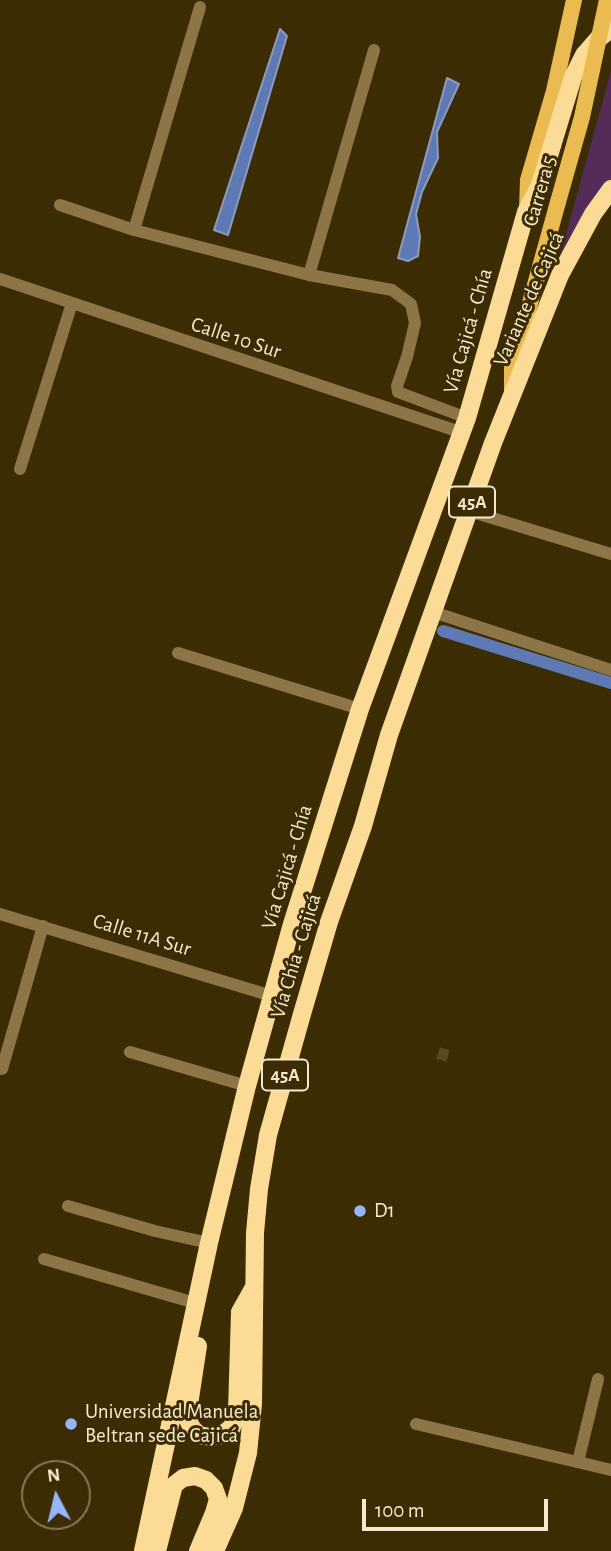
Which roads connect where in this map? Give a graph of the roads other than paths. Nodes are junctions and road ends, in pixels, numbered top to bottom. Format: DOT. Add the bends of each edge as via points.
graph roads {
  1 [pos="574,0"];
  2 [pos="607,0"];
  3 [pos="200,8"];
  4 [pos="611,29"];
  5 [pos="374,50"];
  6 [pos="611,189"];
  7 [pos="60,205"];
  8 [pos="526,212"];
  9 [pos="134,230"];
  10 [pos="309,275"];
  11 [pos="0,279"];
  12 [pos="72,303"];
  13 [pos="512,392"];
  14 [pos="464,425"];
  15 [pos="20,469"];
  16 [pos="469,512"];
  17 [pos="611,554"];
  18 [pos="433,612"];
  19 [pos="178,653"];
  20 [pos="611,670"];
  21 [pos="360,709"];
  22 [pos="0,914"];
  23 [pos="43,926"];
  24 [pos="272,996"];
  25 [pos="130,1052"];
  26 [pos="2,1069"];
  27 [pos="247,1086"];
  28 [pos="68,1206"];
  29 [pos="209,1243"];
  30 [pos="44,1259"];
  31 [pos="255,1284"];
  32 [pos="193,1311"];
  33 [pos="598,1379"];
  34 [pos="416,1424"];
  35 [pos="578,1462"];
  36 [pos="611,1470"];
  37 [pos="143,1551"];
  38 [pos="157,1551"];
  39 [pos="198,1551"];
  40 [pos="215,1551"];
  1 -- 8 [label="main road, Carrera 5 / 45A" via="528,180"];
  2 -- 13 [label="main road, Carrera 5 / 45A, bridge" via="582,117 512,368"];
  3 -- 9 [label="street"];
  4 -- 8 [label="highway, Variante de Cajicá / 45A" via="584,55 573,77 540,185"];
  5 -- 10 [label="street"];
  6 -- 13 [label="highway, Variante de Cajicá / 45A" via="560,275"];
  7 -- 9 [label="street"];
  8 -- 14 [label="highway, Vía Cajicá - Chía / 45A"];
  9 -- 10 [label="street"];
  10 -- 14 [label="street" via="391,290 411,304 415,323 398,392"];
  11 -- 12 [label="street, Calle 10 Sur"];
  12 -- 14 [label="street, Calle 10 Sur"];
  12 -- 15 [label="street"];
  13 -- 16 [label="highway, Vía Chía - Cajicá / 45A"];
  14 -- 21 [label="highway, Vía Cajicá - Chía / 45A"];
  16 -- 17 [label="street"];
  16 -- 18 [label="highway, Vía Chía - Cajicá / 45A"];
  18 -- 20 [label="street"];
  18 -- 31 [label="highway, Vía Chía - Cajicá / 45A" via="329,922 268,1135 255,1233"];
  19 -- 21 [label="street"];
  21 -- 24 [label="highway, Vía Cajicá - Chía / 45A"];
  22 -- 23 [label="street, Calle 11A Sur"];
  23 -- 24 [label="street, Calle 11A Sur"];
  23 -- 26 [label="street"];
  24 -- 27 [label="highway, Vía Cajicá - Chía / 45A"];
  25 -- 27 [label="street"];
  27 -- 29 [label="highway, Vía Cajicá - Chía / 45A"];
  28 -- 29 [label="street"];
  29 -- 32 [label="highway, Vía Cajicá - Chía / 45A"];
  30 -- 32 [label="street"];
  31 -- 32 [label="highway" via="240,1312 237,1411 232,1427 222,1435 199,1435 187,1418 199,1338"];
  31 -- 40 [label="highway, Vía Chía - Cajicá / 45A" via="248,1453 234,1508"];
  32 -- 37 [label="highway, Vía Cajicá - Chía / 45A"];
  33 -- 35 [label="street"];
  34 -- 35 [label="street"];
  35 -- 36 [label="street"];
  38 -- 39 [label="highway" via="174,1485 195,1476 214,1488 218,1499"];
}
